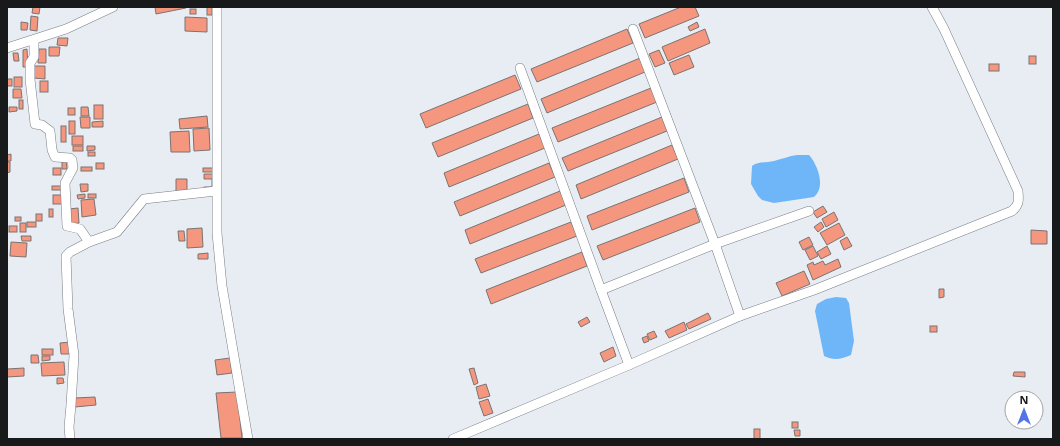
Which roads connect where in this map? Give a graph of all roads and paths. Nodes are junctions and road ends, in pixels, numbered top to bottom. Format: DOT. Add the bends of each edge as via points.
graph roads {
  1 [pos="113,7"];
  2 [pos="217,7"];
  3 [pos="932,7"];
  4 [pos="633,29"];
  5 [pos="34,40"];
  6 [pos="7,48"];
  7 [pos="520,68"];
  8 [pos="216,191"];
  9 [pos="809,211"];
  10 [pos="89,242"];
  11 [pos="715,244"];
  12 [pos="601,290"];
  13 [pos="740,316"];
  14 [pos="629,365"];
  15 [pos="70,439"];
  16 [pos="248,439"];
  17 [pos="453,439"];
  1 -- 5 [label="street" via="66,29"];
  2 -- 8 [label="street"];
  3 -- 13 [label="street" via="1018,191 1018,206 1012,211 814,290"];
  4 -- 11 [label="street"];
  5 -- 6 [label="street"];
  5 -- 10 [label="street" via="30,78 35,124 42,125 50,131 55,157 72,160 73,168 65,183 67,226 80,230"];
  7 -- 12 [label="street"];
  8 -- 10 [label="street" via="144,199 117,232"];
  8 -- 16 [label="street" via="222,286"];
  9 -- 11 [label="street"];
  10 -- 15 [label="street" via="66,256 68,309 74,354"];
  11 -- 12 [label="street"];
  11 -- 13 [label="street"];
  12 -- 14 [label="street"];
  13 -- 14 [label="street"];
  14 -- 17 [label="street"];
}
